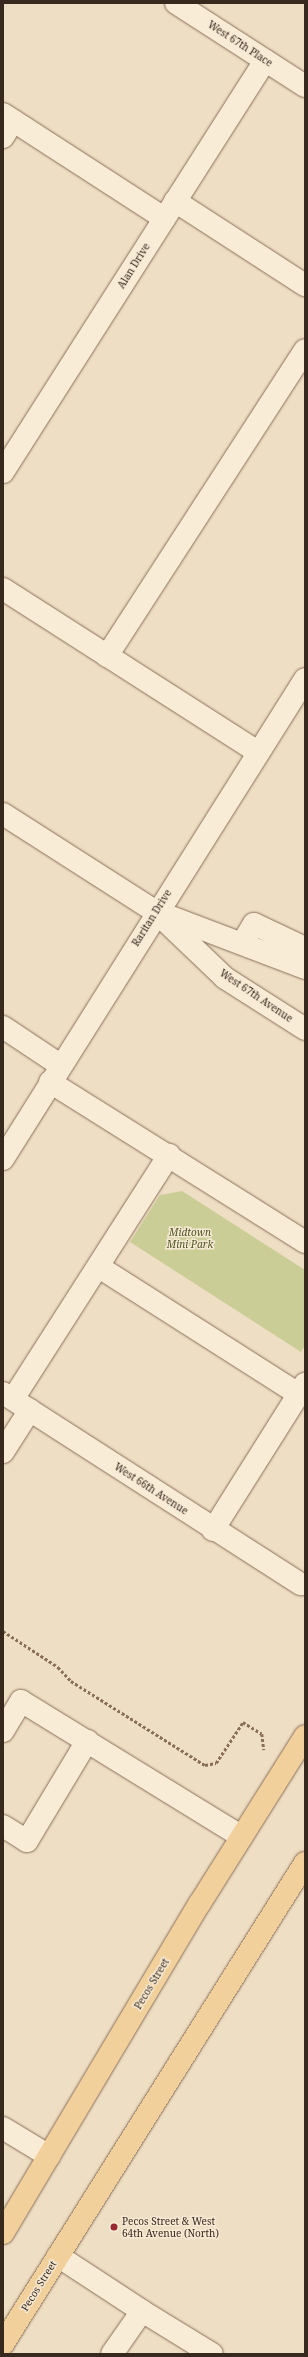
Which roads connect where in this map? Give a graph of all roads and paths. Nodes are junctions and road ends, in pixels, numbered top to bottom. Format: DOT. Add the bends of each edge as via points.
graph roads {
  1 [pos="176,3"];
  2 [pos="265,60"];
  3 [pos="305,86"];
  4 [pos="6,124"];
  5 [pos="169,210"];
  6 [pos="305,285"];
  7 [pos="305,350"];
  8 [pos="3,472"];
  9 [pos="3,589"];
  10 [pos="107,656"];
  11 [pos="305,679"];
  12 [pos="258,752"];
  13 [pos="3,814"];
  14 [pos="156,912"];
  15 [pos="242,942"];
  16 [pos="305,948"];
  17 [pos="305,968"];
  18 [pos="3,1027"];
  19 [pos="305,1029"];
  20 [pos="55,1073"];
  21 [pos="169,1155"];
  22 [pos="3,1159"];
  23 [pos="305,1242"];
  24 [pos="99,1267"];
  25 [pos="302,1389"];
  26 [pos="15,1401"];
  27 [pos="3,1452"];
  28 [pos="213,1530"];
  29 [pos="302,1584"];
  30 [pos="3,1631"];
  31 [pos="3,1731"];
  32 [pos="305,1736"];
  33 [pos="87,1741"];
  34 [pos="260,1757"];
  35 [pos="3,1826"];
  36 [pos="242,1837"];
  37 [pos="305,1863"];
  38 [pos="3,2128"];
  39 [pos="49,2156"];
  40 [pos="3,2233"];
  41 [pos="58,2256"];
  42 [pos="142,2311"];
  43 [pos="3,2344"];
  44 [pos="112,2354"];
  45 [pos="212,2354"];
  1 -- 2 [label="street, West 67th Place"];
  2 -- 3 [label="street, West 67th Place"];
  2 -- 5 [label="street, Alan Drive"];
  4 -- 5 [label="street"];
  5 -- 6 [label="street"];
  5 -- 8 [label="street, Alan Drive"];
  7 -- 10 [label="street"];
  9 -- 10 [label="street"];
  10 -- 12 [label="street"];
  11 -- 12 [label="street, Raritan Drive"];
  12 -- 14 [label="street, Raritan Drive"];
  13 -- 14 [label="street, West 67th Avenue"];
  14 -- 15 [label="street, West 67th Avenue"];
  14 -- 19 [label="street, West 67th Avenue" via="225,978"];
  14 -- 20 [label="street, Raritan Drive"];
  15 -- 16 [label="street" via="254,924"];
  15 -- 17 [label="street, West 67th Avenue"];
  18 -- 20 [label="street"];
  20 -- 21 [label="street"];
  20 -- 22 [label="street, Raritan Drive"];
  21 -- 23 [label="street"];
  21 -- 24 [label="street"];
  24 -- 25 [label="street"];
  24 -- 26 [label="street"];
  25 -- 28 [label="street"];
  26 -- 27 [label="street"];
  26 -- 28 [label="street, West 66th Avenue"];
  28 -- 29 [label="street, West 66th Avenue"];
  30 -- 34 [label="path" via="58,1667 71,1681 205,1765 216,1764 243,1722 262,1734 264,1750"];
  31 -- 33 [label="street" via="21,1701"];
  32 -- 36 [label="main road, Pecos Street"];
  33 -- 35 [label="street" via="27,1841"];
  33 -- 36 [label="street"];
  36 -- 39 [label="main road, Pecos Street"];
  37 -- 41 [label="main road, Pecos Street"];
  38 -- 39 [label="street"];
  39 -- 40 [label="main road, Pecos Street"];
  41 -- 42 [label="street"];
  41 -- 43 [label="main road, Pecos Street"];
  42 -- 44 [label="street"];
  42 -- 45 [label="street"];
}
